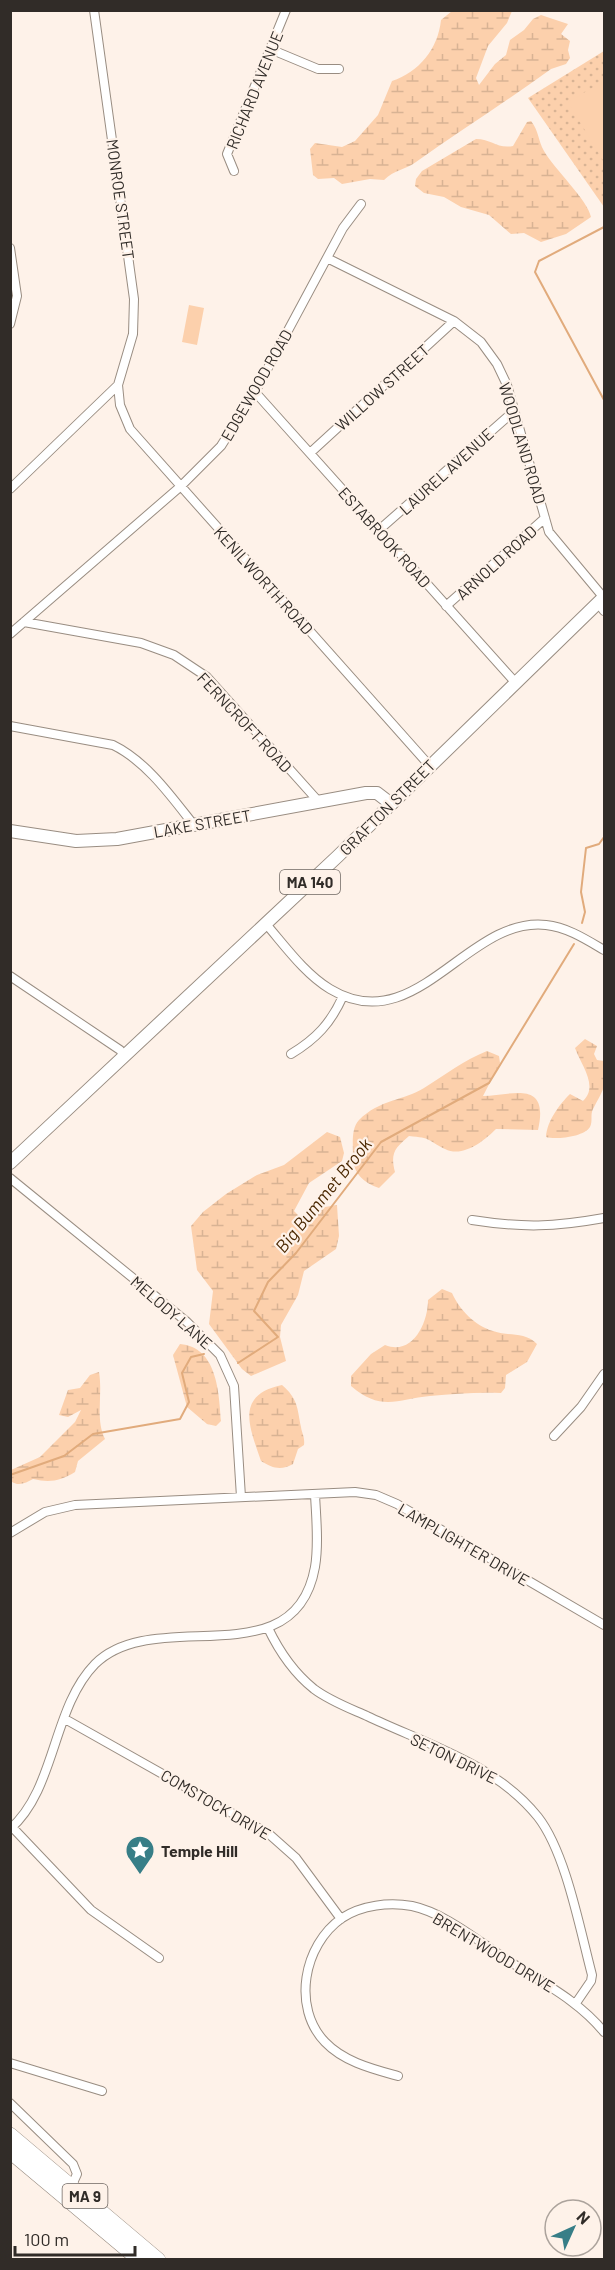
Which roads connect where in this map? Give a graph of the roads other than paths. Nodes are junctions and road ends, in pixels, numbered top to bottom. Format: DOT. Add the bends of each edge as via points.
graph roads {
  1 [pos="94,10"];
  2 [pos="285,11"];
  3 [pos="270,49"];
  4 [pos="339,69"];
  5 [pos="234,171"];
  6 [pos="361,204"];
  7 [pos="10,248"];
  8 [pos="327,258"];
  9 [pos="454,321"];
  10 [pos="10,324"];
  11 [pos="117,386"];
  12 [pos="255,392"];
  13 [pos="513,412"];
  14 [pos="310,453"];
  15 [pos="181,486"];
  16 [pos="10,489"];
  17 [pos="545,518"];
  18 [pos="379,530"];
  19 [pos="603,602"];
  20 [pos="446,606"];
  21 [pos="24,622"];
  22 [pos="10,634"];
  23 [pos="514,682"];
  24 [pos="10,726"];
  25 [pos="429,765"];
  26 [pos="319,802"];
  27 [pos="390,803"];
  28 [pos="193,824"];
  29 [pos="10,831"];
  30 [pos="266,924"];
  31 [pos="604,951"];
  32 [pos="10,976"];
  33 [pos="343,996"];
  34 [pos="291,1054"];
  35 [pos="124,1057"];
  36 [pos="10,1163"];
  37 [pos="10,1178"];
  38 [pos="604,1218"];
  39 [pos="472,1220"];
  40 [pos="604,1374"];
  41 [pos="554,1436"];
  42 [pos="315,1494"];
  43 [pos="241,1497"];
  44 [pos="10,1533"];
  45 [pos="604,1625"];
  46 [pos="268,1628"];
  47 [pos="65,1719"];
  48 [pos="12,1829"];
  49 [pos="341,1919"];
  50 [pos="159,1958"];
  51 [pos="576,2003"];
  52 [pos="604,2031"];
  53 [pos="10,2063"];
  54 [pos="398,2076"];
  55 [pos="102,2091"];
  56 [pos="10,2103"];
  57 [pos="10,2134"];
  58 [pos="10,2151"];
  59 [pos="72,2185"];
  60 [pos="140,2259"];
  61 [pos="158,2259"];
  1 -- 11 [label="street, MONROE STREET" via="135,299 133,334"];
  2 -- 3 [label="street, RICHARD AVENUE"];
  3 -- 4 [label="street" via="318,69"];
  3 -- 5 [label="street, RICHARD AVENUE" via="227,154"];
  6 -- 8 [label="street, EDGEWOOD ROAD"];
  7 -- 10 [label="street" via="17,296"];
  8 -- 9 [label="street, WOODLAND ROAD"];
  8 -- 12 [label="street, EDGEWOOD ROAD"];
  9 -- 13 [label="street, WOODLAND ROAD" via="493,356 507,385"];
  9 -- 14 [label="street, WILLOW STREET"];
  11 -- 15 [label="street, KENILWORTH ROAD" via="130,429"];
  11 -- 16 [label="street"];
  12 -- 14 [label="street, ESTABROOK ROAD"];
  12 -- 15 [label="street, EDGEWOOD ROAD" via="221,446"];
  13 -- 17 [label="street, WOODLAND ROAD"];
  13 -- 18 [label="street, LAUREL AVENUE"];
  14 -- 18 [label="street, ESTABROOK ROAD"];
  15 -- 21 [label="street, EDGEWOOD ROAD"];
  15 -- 25 [label="street, KENILWORTH ROAD"];
  17 -- 19 [label="street, WOODLAND ROAD" via="556,541"];
  17 -- 20 [label="street, ARNOLD ROAD"];
  18 -- 20 [label="street, ESTABROOK ROAD"];
  19 -- 23 [label="main road, GRAFTON STREET / MA 140"];
  20 -- 23 [label="street, ESTABROOK ROAD"];
  21 -- 22 [label="street, EDGEWOOD ROAD"];
  21 -- 26 [label="street, FERNCROFT ROAD" via="141,643 174,655 207,678"];
  23 -- 25 [label="main road, GRAFTON STREET / MA 140"];
  24 -- 28 [label="street" via="113,745 125,751"];
  25 -- 27 [label="main road, GRAFTON STREET / MA 140"];
  26 -- 27 [label="main road, LAKE STREET" via="374,792"];
  26 -- 28 [label="main road, LAKE STREET"];
  27 -- 30 [label="main road, GRAFTON STREET / MA 140"];
  28 -- 29 [label="main road, LAKE STREET" via="117,839 76,841"];
  30 -- 33 [label="street" via="314,976"];
  30 -- 35 [label="main road, GRAFTON STREET / MA 140"];
  31 -- 33 [label="street" via="566,930 529,924 491,940 405,995 372,1002"];
  32 -- 35 [label="street" via="111,1044"];
  33 -- 34 [label="street" via="326,1027"];
  35 -- 36 [label="main road, GRAFTON STREET / MA 140"];
  37 -- 43 [label="street, MELODY LANE" via="187,1322 220,1355 235,1395"];
  38 -- 39 [label="street" via="523,1227"];
  40 -- 41 [label="street"];
  42 -- 43 [label="street, LAMPLIGHTER DRIVE"];
  42 -- 45 [label="street, LAMPLIGHTER DRIVE" via="355,1492 397,1504"];
  42 -- 46 [label="street" via="316,1555 308,1590 294,1609"];
  43 -- 44 [label="street, LAMPLIGHTER DRIVE" via="75,1505 45,1512"];
  46 -- 47 [label="street" via="235,1635 142,1640 122,1646 90,1670"];
  46 -- 51 [label="street, SETON DRIVE" via="293,1667 318,1692 492,1774 539,1818 561,1863 592,1975"];
  47 -- 48 [label="street" via="33,1800"];
  47 -- 49 [label="street, COMSTOCK DRIVE" via="269,1834 296,1858"];
  48 -- 50 [label="street" via="91,1910"];
  49 -- 51 [label="street, BRENTWOOD DRIVE" via="374,1905 413,1906 452,1924"];
  49 -- 54 [label="street, BRENTWOOD DRIVE" via="321,1941 309,1965 305,1992 310,2019 324,2041 340,2054"];
  51 -- 52 [label="street, BRENTWOOD DRIVE"];
  53 -- 55 [label="street"];
  56 -- 59 [label="street" via="73,2164 77,2174"];
  57 -- 59 [label="highway, MA 9"];
  58 -- 60 [label="highway, MA 9"];
  59 -- 61 [label="highway, MA 9"];
}
